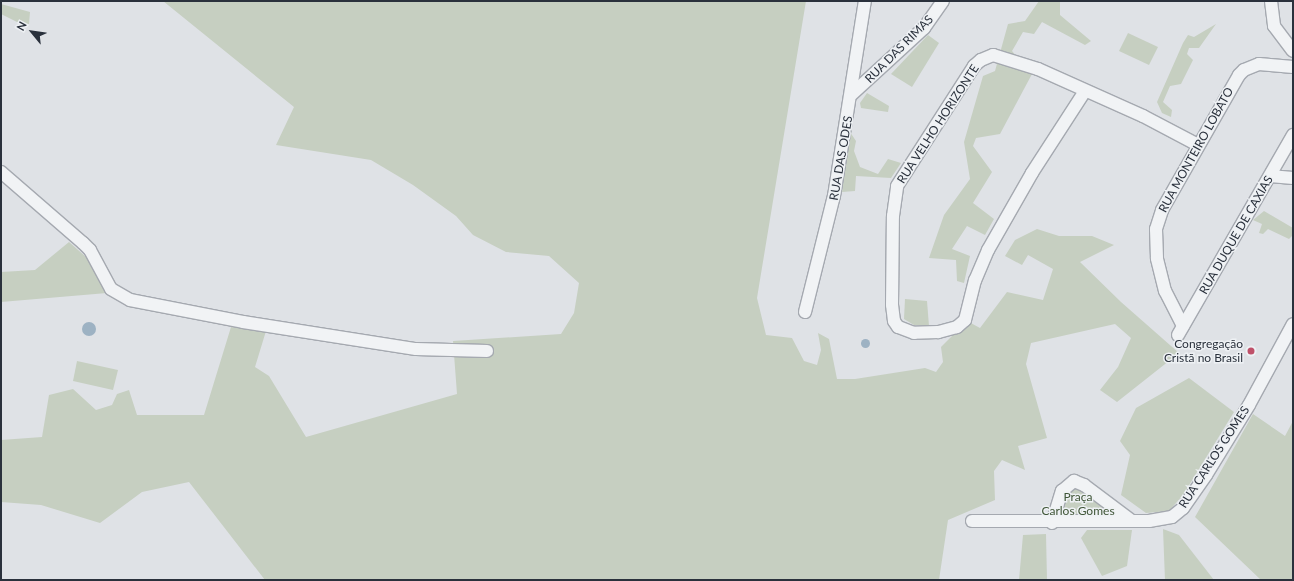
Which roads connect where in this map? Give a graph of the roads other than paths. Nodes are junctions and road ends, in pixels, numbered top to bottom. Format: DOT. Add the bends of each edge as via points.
graph roads {
  1 [pos="865,1"];
  2 [pos="943,1"];
  3 [pos="1271,1"];
  4 [pos="1293,51"];
  5 [pos="1293,67"];
  6 [pos="1085,91"];
  7 [pos="852,94"];
  8 [pos="1293,135"];
  9 [pos="1198,145"];
  10 [pos="1,172"];
  11 [pos="1270,176"];
  12 [pos="1293,178"];
  13 [pos="805,312"];
  14 [pos="1293,324"];
  15 [pos="1181,331"];
  16 [pos="487,351"];
  17 [pos="1132,521"];
  18 [pos="972,522"];
  19 [pos="1052,523"];
  1 -- 7 [label="street, RUA DAS ODES"];
  2 -- 7 [label="street, RUA DAS RIMAS" via="924,28"];
  3 -- 4 [label="street" via="1274,26"];
  5 -- 9 [label="street, RUA MONTEIRO LOBATO" via="1266,64 1244,70"];
  6 -- 6 [label="street, RUA VELHO HORIZONTE" via="1038,69 1006,58 988,56 974,66 897,186 893,216 892,306 894,321 898,327 914,333 938,332 957,327 965,320 975,280 988,250 1028,180"];
  6 -- 9 [label="street, RUA VELHO HORIZONTE" via="1143,116"];
  7 -- 13 [label="street, RUA DAS ODES" via="833,204"];
  8 -- 11 [label="street, RUA DUQUE DE CAXIAS"];
  9 -- 15 [label="street, RUA MONTEIRO LOBATO" via="1172,189 1156,229 1157,258 1164,291"];
  10 -- 16 [label="street" via="90,250 111,289 143,305 416,349"];
  11 -- 12 [label="street"];
  11 -- 15 [label="street, RUA DUQUE DE CAXIAS"];
  14 -- 17 [label="street, RUA CARLOS GOMES" via="1249,405 1183,508 1165,520"];
  17 -- 19 [label="street, RUA CARLOS GOMES"];
  17 -- 19 [label="street" via="1084,485 1074,481 1062,491"];
  18 -- 19 [label="street, RUA CARLOS GOMES"];
}
